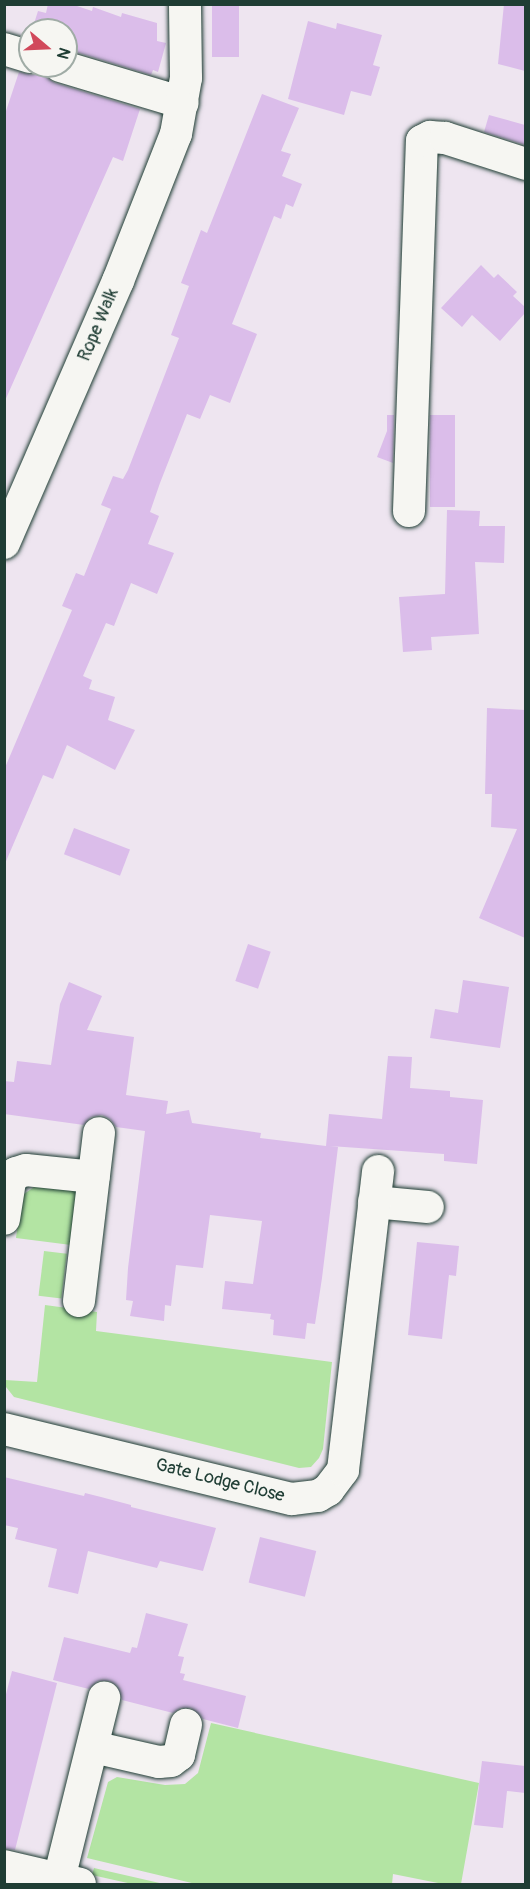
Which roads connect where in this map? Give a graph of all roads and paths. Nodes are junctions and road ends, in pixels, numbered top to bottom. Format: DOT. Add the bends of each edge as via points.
graph roads {
  1 [pos="184,4"];
  2 [pos="201,4"];
  3 [pos="185,46"];
  4 [pos="78,71"];
  5 [pos="183,103"];
  6 [pos="525,164"];
  7 [pos="409,511"];
  8 [pos="4,543"];
  9 [pos="99,1133"];
  10 [pos="378,1171"];
  11 [pos="94,1177"];
  12 [pos="374,1202"];
  13 [pos="428,1207"];
  14 [pos="4,1219"];
  15 [pos="79,1301"];
  16 [pos="4,1429"];
  17 [pos="104,1698"];
  18 [pos="186,1725"];
  19 [pos="93,1747"];
  20 [pos="4,1866"];
  21 [pos="70,1882"];
  1 -- 3 [label="street, Rope Walk"];
  2 -- 3 [label="street" via="195,32"];
  3 -- 5 [label="street, Rope Walk"];
  4 -- 5 [label="street"];
  5 -- 8 [label="street, Rope Walk" via="174,141 141,223"];
  6 -- 7 [label="street" via="445,138 422,141"];
  9 -- 11 [label="street"];
  10 -- 12 [label="street, Gate Lodge Close"];
  11 -- 14 [label="street" via="26,1170 15,1173 10,1181"];
  11 -- 15 [label="street"];
  12 -- 13 [label="street"];
  12 -- 16 [label="street, Gate Lodge Close" via="343,1470 328,1490 318,1496 292,1499"];
  17 -- 19 [label="street"];
  18 -- 19 [label="street" via="178,1755 171,1761 159,1762"];
  19 -- 21 [label="street"];
  20 -- 21 [label="street"];
}
